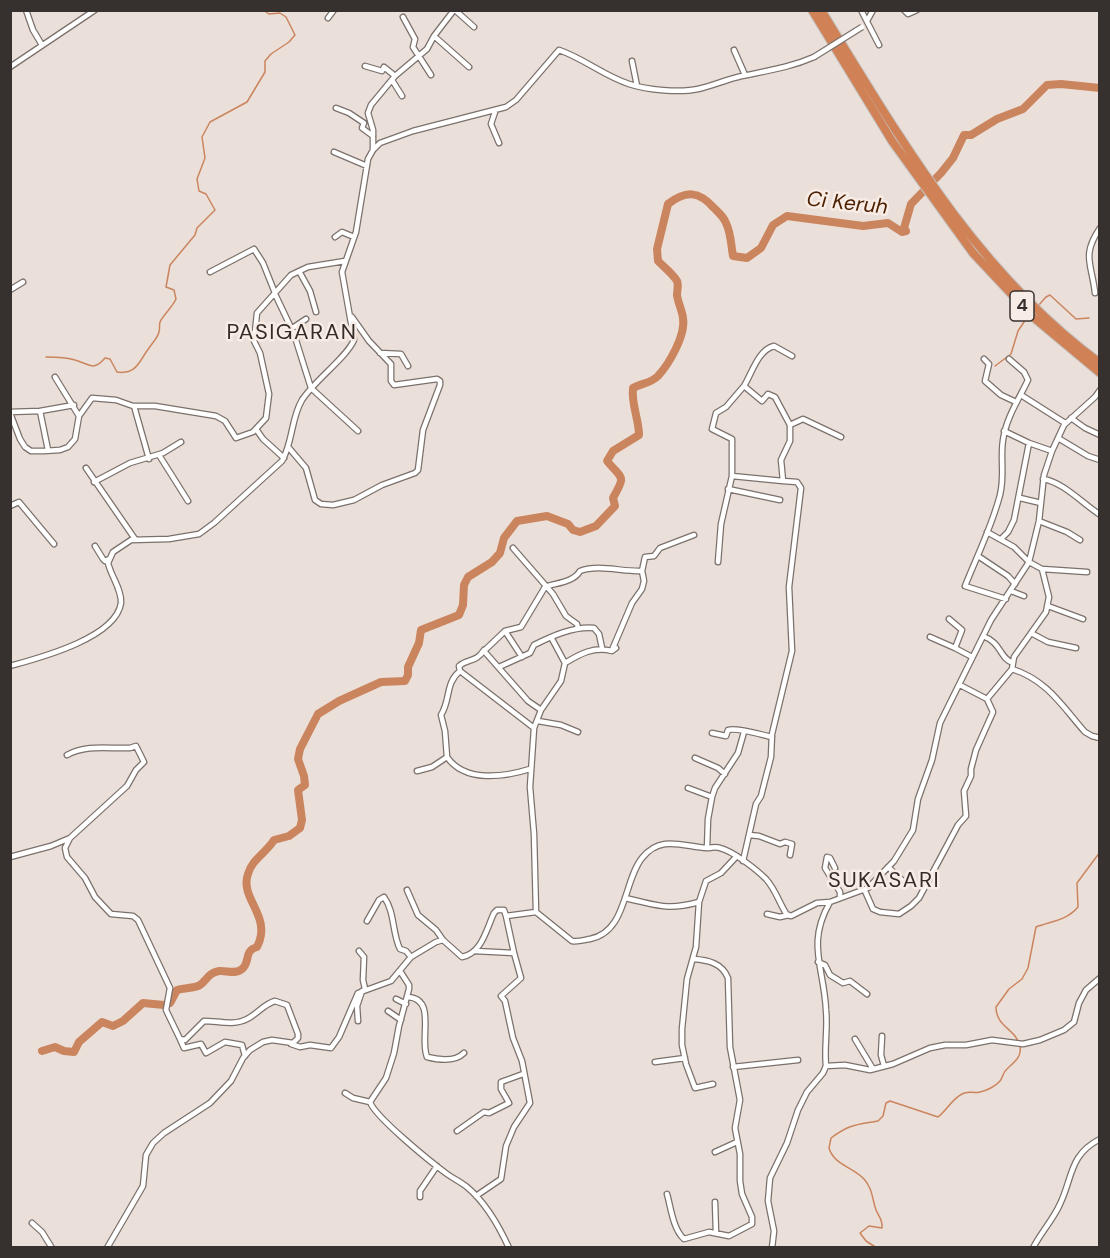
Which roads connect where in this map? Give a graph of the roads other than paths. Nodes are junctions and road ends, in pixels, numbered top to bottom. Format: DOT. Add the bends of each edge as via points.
graph roads {
  1 [pos="26,10"];
  2 [pos="94,10"];
  3 [pos="334,10"];
  4 [pos="454,10"];
  5 [pos="812,10"];
  6 [pos="821,10"];
  7 [pos="861,10"];
  8 [pos="873,10"];
  9 [pos="904,10"];
  10 [pos="917,10"];
  11 [pos="328,18"];
  12 [pos="403,18"];
  13 [pos="867,21"];
  14 [pos="474,27"];
  15 [pos="434,36"];
  16 [pos="42,45"];
  17 [pos="879,45"];
  18 [pos="734,50"];
  19 [pos="418,56"];
  20 [pos="632,61"];
  21 [pos="365,66"];
  22 [pos="10,67"];
  23 [pos="469,67"];
  24 [pos="430,75"];
  25 [pos="745,75"];
  26 [pos="394,78"];
  27 [pos="637,86"];
  28 [pos="402,96"];
  29 [pos="336,108"];
  30 [pos="495,112"];
  31 [pos="374,136"];
  32 [pos="896,139"];
  33 [pos="499,143"];
  34 [pos="373,150"];
  35 [pos="334,152"];
  36 [pos="367,166"];
  37 [pos="957,227"];
  38 [pos="1100,228"];
  39 [pos="336,237"];
  40 [pos="354,237"];
  41 [pos="345,261"];
  42 [pos="299,271"];
  43 [pos="210,272"];
  44 [pos="23,282"];
  45 [pos="10,290"];
  46 [pos="275,293"];
  47 [pos="1095,293"];
  48 [pos="316,312"];
  49 [pos="350,315"];
  50 [pos="306,319"];
  51 [pos="291,329"];
  52 [pos="380,353"];
  53 [pos="792,356"];
  54 [pos="984,359"];
  55 [pos="1008,359"];
  56 [pos="1100,363"];
  57 [pos="408,366"];
  58 [pos="1100,373"];
  59 [pos="55,377"];
  60 [pos="744,386"];
  61 [pos="311,387"];
  62 [pos="1100,390"];
  63 [pos="1021,395"];
  64 [pos="1016,402"];
  65 [pos="74,405"];
  66 [pos="134,406"];
  67 [pos="40,411"];
  68 [pos="10,413"];
  69 [pos="79,416"];
  70 [pos="1071,418"];
  71 [pos="1065,423"];
  72 [pos="790,425"];
  73 [pos="256,429"];
  74 [pos="358,431"];
  75 [pos="1004,431"];
  76 [pos="1100,435"];
  77 [pos="841,437"];
  78 [pos="1058,438"];
  79 [pos="181,442"];
  80 [pos="1029,443"];
  81 [pos="289,448"];
  82 [pos="48,450"];
  83 [pos="1052,451"];
  84 [pos="159,455"];
  85 [pos="284,458"];
  86 [pos="149,459"];
  87 [pos="1100,460"];
  88 [pos="86,468"];
  89 [pos="732,476"];
  90 [pos="1043,480"];
  91 [pos="783,481"];
  92 [pos="94,482"];
  93 [pos="728,489"];
  94 [pos="1020,498"];
  95 [pos="780,500"];
  96 [pos="188,501"];
  97 [pos="1041,503"];
  98 [pos="10,506"];
  99 [pos="1099,514"];
  100 [pos="1039,520"];
  101 [pos="987,532"];
  102 [pos="694,535"];
  103 [pos="135,539"];
  104 [pos="1001,539"];
  105 [pos="1080,540"];
  106 [pos="54,544"];
  107 [pos="95,546"];
  108 [pos="513,548"];
  109 [pos="978,556"];
  110 [pos="109,559"];
  111 [pos="718,562"];
  112 [pos="1029,562"];
  113 [pos="1042,569"];
  114 [pos="642,571"];
  115 [pos="1087,572"];
  116 [pos="1015,584"];
  117 [pos="545,586"];
  118 [pos="1011,591"];
  119 [pos="1024,596"];
  120 [pos="1006,599"];
  121 [pos="1048,606"];
  122 [pos="949,619"];
  123 [pos="1083,619"];
  124 [pos="579,628"];
  125 [pos="505,632"];
  126 [pos="1031,633"];
  127 [pos="930,636"];
  128 [pos="983,636"];
  129 [pos="551,637"];
  130 [pos="602,648"];
  131 [pos="954,648"];
  132 [pos="1076,648"];
  133 [pos="484,650"];
  134 [pos="522,657"];
  135 [pos="972,657"];
  136 [pos="565,663"];
  137 [pos="10,666"];
  138 [pos="1012,666"];
  139 [pos="499,667"];
  140 [pos="460,671"];
  141 [pos="960,685"];
  142 [pos="987,699"];
  143 [pos="541,710"];
  144 [pos="538,721"];
  145 [pos="534,728"];
  146 [pos="578,732"];
  147 [pos="744,732"];
  148 [pos="712,733"];
  149 [pos="772,737"];
  150 [pos="1100,738"];
  151 [pos="67,754"];
  152 [pos="447,757"];
  153 [pos="695,758"];
  154 [pos="530,770"];
  155 [pos="417,771"];
  156 [pos="725,774"];
  157 [pos="688,788"];
  158 [pos="712,797"];
  159 [pos="749,835"];
  160 [pos="70,838"];
  161 [pos="707,848"];
  162 [pos="790,855"];
  163 [pos="819,855"];
  164 [pos="10,857"];
  165 [pos="736,857"];
  166 [pos="827,857"];
  167 [pos="743,861"];
  168 [pos="888,867"];
  169 [pos="836,868"];
  170 [pos="902,880"];
  171 [pos="407,890"];
  172 [pos="864,891"];
  173 [pos="625,898"];
  174 [pos="840,898"];
  175 [pos="699,902"];
  176 [pos="830,902"];
  177 [pos="536,912"];
  178 [pos="767,914"];
  179 [pos="789,915"];
  180 [pos="506,916"];
  181 [pos="367,921"];
  182 [pos="443,940"];
  183 [pos="359,951"];
  184 [pos="475,951"];
  185 [pos="514,953"];
  186 [pos="411,957"];
  187 [pos="693,958"];
  188 [pos="818,962"];
  189 [pos="400,971"];
  190 [pos="1100,978"];
  191 [pos="364,990"];
  192 [pos="867,994"];
  193 [pos="408,997"];
  194 [pos="396,999"];
  195 [pos="406,1005"];
  196 [pos="388,1011"];
  197 [pos="401,1020"];
  198 [pos="358,1021"];
  199 [pos="882,1036"];
  200 [pos="180,1039"];
  201 [pos="855,1039"];
  202 [pos="290,1044"];
  203 [pos="464,1053"];
  204 [pos="245,1056"];
  205 [pos="685,1058"];
  206 [pos="798,1060"];
  207 [pos="655,1062"];
  208 [pos="826,1066"];
  209 [pos="884,1066"];
  210 [pos="733,1067"];
  211 [pos="873,1069"];
  212 [pos="523,1074"];
  213 [pos="713,1084"];
  214 [pos="345,1093"];
  215 [pos="370,1102"];
  216 [pos="457,1131"];
  217 [pos="1100,1139"];
  218 [pos="737,1142"];
  219 [pos="715,1152"];
  220 [pos="437,1166"];
  221 [pos="667,1194"];
  222 [pos="476,1196"];
  223 [pos="420,1197"];
  224 [pos="716,1202"];
  225 [pos="32,1223"];
  226 [pos="716,1233"];
  227 [pos="109,1246"];
  228 [pos="52,1248"];
  229 [pos="509,1248"];
  230 [pos="772,1248"];
  231 [pos="1033,1248"];
  1 -- 16 [label="street"];
  2 -- 16 [label="street"];
  3 -- 11 [label="street"];
  4 -- 14 [label="street"];
  4 -- 15 [label="street"];
  5 -- 32 [label="highway, 4"];
  6 -- 32 [label="highway, 4"];
  7 -- 13 [label="street"];
  8 -- 13 [label="street"];
  9 -- 10 [label="street" via="908,14"];
  12 -- 19 [label="street" via="415,39 412,46"];
  13 -- 17 [label="street"];
  13 -- 25 [label="street, bridge" via="814,57 772,72"];
  15 -- 19 [label="street" via="427,50"];
  15 -- 23 [label="street"];
  16 -- 22 [label="street"];
  18 -- 25 [label="street"];
  19 -- 24 [label="street"];
  19 -- 26 [label="street"];
  20 -- 27 [label="street"];
  21 -- 26 [label="street" via="382,71 384,68"];
  25 -- 27 [label="street" via="693,90"];
  26 -- 28 [label="street"];
  26 -- 31 [label="street" via="369,110"];
  27 -- 30 [label="street" via="618,81 559,50 512,104"];
  29 -- 31 [label="street" via="364,123 362,128"];
  30 -- 33 [label="street" via="491,124"];
  30 -- 34 [label="street" via="413,131"];
  31 -- 34 [label="street"];
  32 -- 37 [label="highway, 4"];
  34 -- 36 [label="street"];
  35 -- 36 [label="street"];
  36 -- 40 [label="street"];
  37 -- 56 [label="highway, 4" via="1038,312"];
  37 -- 58 [label="highway, 4" via="973,253 1033,317"];
  38 -- 47 [label="street" via="1088,257"];
  39 -- 40 [label="street" via="342,232"];
  40 -- 41 [label="street"];
  41 -- 42 [label="street"];
  41 -- 49 [label="street" via="343,278"];
  42 -- 46 [label="street"];
  42 -- 48 [label="street"];
  43 -- 46 [label="street" via="254,249"];
  44 -- 45 [label="street"];
  46 -- 51 [label="street"];
  46 -- 73 [label="street" via="257,312 254,341 269,394 266,418"];
  49 -- 52 [label="street"];
  49 -- 61 [label="street" via="353,344"];
  50 -- 51 [label="street"];
  51 -- 61 [label="street"];
  52 -- 57 [label="street" via="401,354"];
  52 -- 81 [label="street" via="392,366 395,386 437,380 441,383 423,430 417,472 331,506 315,500 306,468"];
  53 -- 60 [label="street" via="774,346 769,348 761,354"];
  54 -- 64 [label="street" via="990,364 985,381"];
  55 -- 63 [label="street" via="1028,380"];
  59 -- 65 [label="street"];
  60 -- 72 [label="street" via="762,401 768,394 775,397"];
  60 -- 89 [label="street" via="713,420 712,429 732,439"];
  61 -- 74 [label="street"];
  61 -- 81 [label="street" via="299,405"];
  62 -- 70 [label="street"];
  63 -- 64 [label="street"];
  63 -- 71 [label="street"];
  64 -- 75 [label="street"];
  65 -- 67 [label="street"];
  65 -- 69 [label="street"];
  66 -- 69 [label="street" via="94,398"];
  66 -- 73 [label="street" via="216,416 225,421 238,439"];
  66 -- 86 [label="street"];
  67 -- 68 [label="street"];
  67 -- 82 [label="street"];
  68 -- 82 [label="street" via="25,447 31,451"];
  69 -- 82 [label="street" via="75,439 68,447"];
  70 -- 71 [label="street"];
  70 -- 76 [label="street"];
  71 -- 78 [label="street"];
  72 -- 77 [label="street" via="805,419"];
  72 -- 91 [label="street" via="790,441 781,460"];
  73 -- 85 [label="street"];
  75 -- 80 [label="street"];
  75 -- 101 [label="street" via="1004,475"];
  78 -- 83 [label="street"];
  78 -- 87 [label="street"];
  79 -- 84 [label="street"];
  80 -- 83 [label="street"];
  80 -- 94 [label="street"];
  81 -- 85 [label="street"];
  83 -- 90 [label="street"];
  84 -- 86 [label="street"];
  84 -- 96 [label="street"];
  85 -- 103 [label="street" via="199,534"];
  86 -- 92 [label="street" via="130,463"];
  88 -- 92 [label="street"];
  89 -- 91 [label="street"];
  89 -- 93 [label="street"];
  90 -- 97 [label="street"];
  90 -- 99 [label="street" via="1064,487"];
  91 -- 149 [label="street" via="800,485 801,500 789,587 792,651"];
  92 -- 103 [label="street"];
  93 -- 95 [label="street"];
  93 -- 111 [label="street"];
  94 -- 97 [label="street"];
  94 -- 104 [label="street" via="1014,520"];
  97 -- 100 [label="street"];
  98 -- 106 [label="street" via="19,502"];
  100 -- 105 [label="street"];
  100 -- 112 [label="street"];
  101 -- 104 [label="street"];
  101 -- 109 [label="street"];
  102 -- 114 [label="street" via="645,557"];
  103 -- 110 [label="street" via="113,552"];
  104 -- 112 [label="street"];
  107 -- 110 [label="street" via="105,561"];
  108 -- 117 [label="street"];
  109 -- 116 [label="street"];
  109 -- 120 [label="street" via="965,587"];
  110 -- 137 [label="street" via="121,597 111,622 78,642"];
  112 -- 113 [label="street"];
  112 -- 116 [label="street"];
  113 -- 115 [label="street"];
  113 -- 121 [label="street"];
  114 -- 117 [label="street" via="591,567 578,576"];
  114 -- 130 [label="street" via="642,589 632,603 614,650"];
  116 -- 118 [label="street"];
  117 -- 124 [label="street"];
  117 -- 125 [label="street" via="521,627"];
  118 -- 119 [label="street"];
  118 -- 120 [label="street"];
  120 -- 128 [label="street"];
  121 -- 123 [label="street"];
  121 -- 126 [label="street"];
  122 -- 131 [label="street" via="962,630"];
  124 -- 129 [label="street"];
  124 -- 130 [label="street" via="594,628"];
  125 -- 133 [label="street"];
  125 -- 134 [label="street"];
  126 -- 132 [label="street" via="1048,642"];
  126 -- 138 [label="street"];
  127 -- 131 [label="street"];
  128 -- 135 [label="street"];
  128 -- 138 [label="street" via="998,645"];
  129 -- 134 [label="street" via="534,645 531,653"];
  129 -- 136 [label="street"];
  130 -- 136 [label="street"];
  131 -- 135 [label="street"];
  133 -- 139 [label="street"];
  133 -- 140 [label="street" via="478,659 459,666"];
  134 -- 139 [label="street"];
  135 -- 141 [label="street"];
  136 -- 143 [label="street" via="561,681"];
  138 -- 142 [label="street"];
  138 -- 150 [label="street" via="1050,690 1085,732"];
  139 -- 143 [label="street" via="528,701"];
  140 -- 145 [label="street"];
  140 -- 152 [label="street" via="450,683 447,705 441,715"];
  141 -- 142 [label="street"];
  141 -- 168 [label="street" via="940,723 913,831"];
  142 -- 172 [label="street" via="993,712 964,790 966,816 919,898 904,913 893,914 873,909"];
  143 -- 144 [label="street"];
  144 -- 145 [label="street"];
  144 -- 146 [label="street"];
  145 -- 154 [label="street"];
  147 -- 148 [label="street" via="733,728 726,736"];
  147 -- 149 [label="street"];
  147 -- 156 [label="street" via="738,753"];
  149 -- 159 [label="street" via="771,757"];
  151 -- 160 [label="street" via="75,750 136,746 144,762 127,786"];
  152 -- 154 [label="street" via="457,768 477,775 500,776"];
  152 -- 155 [label="street"];
  153 -- 156 [label="street"];
  154 -- 177 [label="street"];
  156 -- 158 [label="street"];
  157 -- 158 [label="street"];
  158 -- 161 [label="street"];
  159 -- 162 [label="street" via="792,844"];
  159 -- 167 [label="street"];
  160 -- 164 [label="street"];
  160 -- 200 [label="street" via="65,848 67,856 95,897 111,914 138,920 170,988 166,1010"];
  161 -- 165 [label="street" via="718,847"];
  161 -- 173 [label="street" via="666,844 652,850 643,856"];
  163 -- 166 [label="street"];
  165 -- 167 [label="street"];
  165 -- 175 [label="street" via="721,873 706,881"];
  166 -- 169 [label="street"];
  166 -- 174 [label="street" via="825,868"];
  167 -- 179 [label="street" via="765,878"];
  168 -- 170 [label="street"];
  168 -- 172 [label="street"];
  171 -- 182 [label="street" via="418,915"];
  172 -- 174 [label="street"];
  173 -- 175 [label="street" via="666,908"];
  173 -- 177 [label="street" via="619,914 602,936 576,942"];
  174 -- 176 [label="street"];
  175 -- 187 [label="street"];
  176 -- 179 [label="street"];
  176 -- 188 [label="street" via="818,930"];
  177 -- 180 [label="street"];
  178 -- 179 [label="street"];
  180 -- 184 [label="street" via="504,910 494,913"];
  180 -- 185 [label="street"];
  181 -- 186 [label="street" via="384,897 400,950"];
  182 -- 184 [label="street" via="462,957"];
  182 -- 186 [label="street"];
  183 -- 191 [label="street" via="364,957"];
  184 -- 185 [label="street"];
  185 -- 212 [label="street" via="521,978 501,996"];
  186 -- 189 [label="street"];
  187 -- 205 [label="street" via="683,1012"];
  187 -- 210 [label="street" via="709,960 724,970 728,978 728,1033"];
  188 -- 192 [label="street" via="825,964 830,975 843,983 850,981"];
  188 -- 208 [label="street" via="826,1007"];
  189 -- 191 [label="street" via="386,984"];
  189 -- 193 [label="street" via="410,985"];
  190 -- 209 [label="street" via="1086,990 1074,1022 1056,1034 1023,1044 992,1040 945,1045"];
  191 -- 198 [label="street" via="357,1006"];
  191 -- 202 [label="street" via="356,997 333,1046"];
  193 -- 195 [label="street"];
  193 -- 203 [label="street" via="415,997 424,1009 424,1048 428,1057 455,1058"];
  194 -- 195 [label="street"];
  195 -- 197 [label="street"];
  196 -- 197 [label="street"];
  197 -- 215 [label="street" via="386,1078"];
  199 -- 209 [label="street"];
  200 -- 202 [label="street" via="185,1040 204,1021 246,1020 275,1001 287,1005 298,1034"];
  200 -- 204 [label="street" via="184,1048 201,1044 206,1053 225,1042 242,1045"];
  201 -- 211 [label="street"];
  202 -- 204 [label="street" via="272,1040"];
  204 -- 227 [label="street" via="231,1081 210,1103 153,1143 146,1155 143,1186"];
  205 -- 207 [label="street"];
  205 -- 213 [label="street" via="695,1088"];
  206 -- 210 [label="street"];
  208 -- 211 [label="street"];
  208 -- 230 [label="street" via="807,1092 770,1178"];
  209 -- 211 [label="street"];
  210 -- 218 [label="street" via="740,1100"];
  212 -- 216 [label="street" via="501,1082 509,1103 484,1112"];
  212 -- 222 [label="street" via="530,1103 506,1146 501,1179"];
  214 -- 215 [label="street"];
  215 -- 220 [label="street" via="392,1129"];
  217 -- 231 [label="street" via="1088,1145 1076,1160 1061,1203"];
  218 -- 219 [label="street"];
  218 -- 226 [label="street" via="740,1181 753,1222 729,1236"];
  220 -- 222 [label="street"];
  220 -- 223 [label="street"];
  221 -- 226 [label="street" via="681,1236 690,1239"];
  222 -- 229 [label="street"];
  224 -- 226 [label="street"];
  225 -- 228 [label="street"];
}
